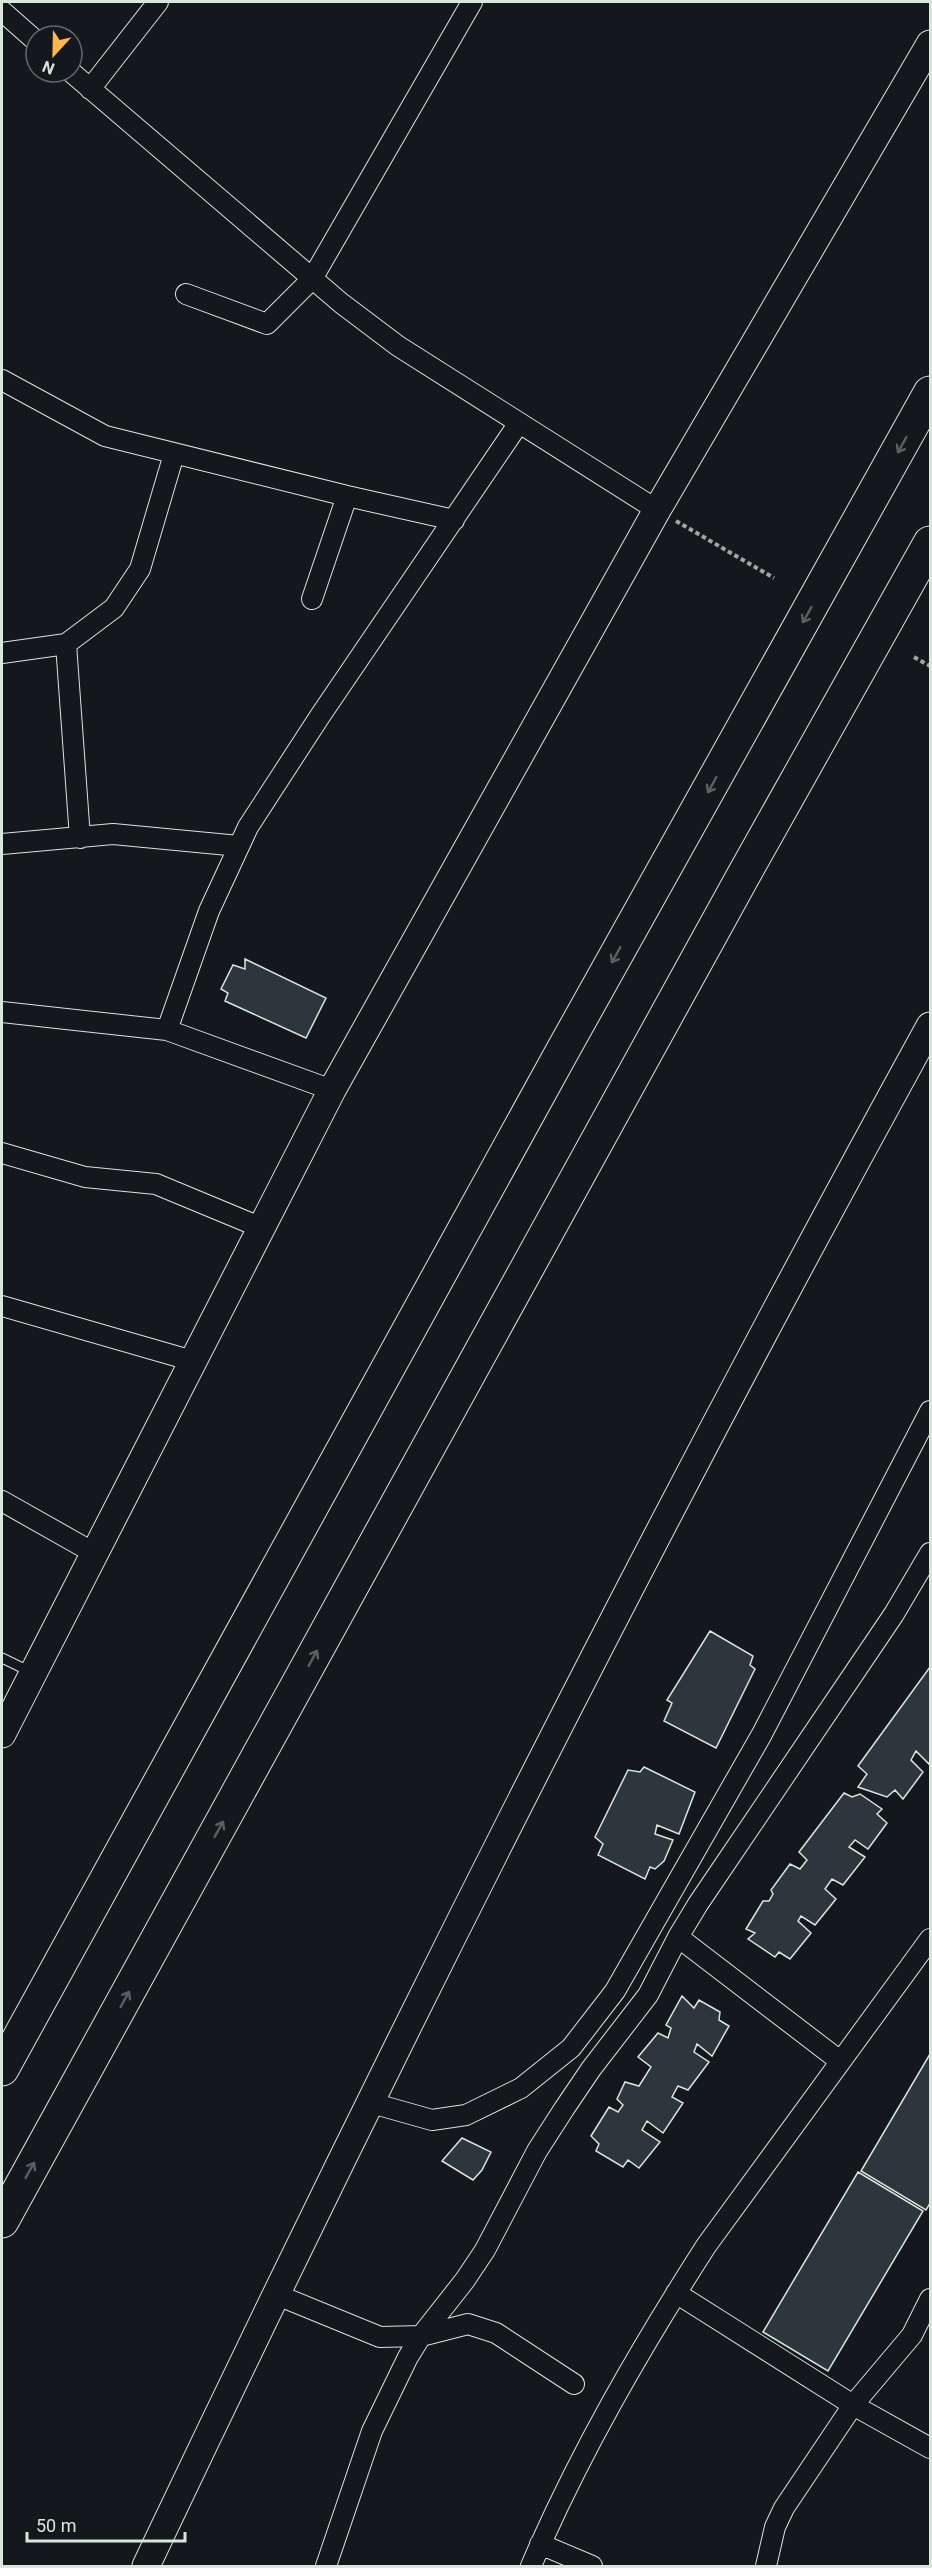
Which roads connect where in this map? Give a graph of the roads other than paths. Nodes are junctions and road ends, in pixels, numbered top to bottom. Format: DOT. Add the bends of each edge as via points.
graph roads {
  1 [pos="158,2"];
  2 [pos="472,2"];
  3 [pos="2,11"];
  4 [pos="24,30"];
  5 [pos="930,44"];
  6 [pos="84,84"];
  7 [pos="90,89"];
  8 [pos="312,279"];
  9 [pos="186,294"];
  10 [pos="2,380"];
  11 [pos="930,393"];
  12 [pos="519,423"];
  13 [pos="174,454"];
  14 [pos="348,496"];
  15 [pos="657,510"];
  16 [pos="454,520"];
  17 [pos="930,543"];
  18 [pos="312,599"];
  19 [pos="66,644"];
  20 [pos="2,653"];
  21 [pos="80,838"];
  22 [pos="2,844"];
  23 [pos="239,846"];
  24 [pos="2,1012"];
  25 [pos="930,1026"];
  26 [pos="167,1030"];
  27 [pos="332,1090"];
  28 [pos="2,1153"];
  29 [pos="262,1228"];
  30 [pos="2,1306"];
  31 [pos="193,1361"];
  32 [pos="930,1411"];
  33 [pos="2,1501"];
  34 [pos="94,1553"];
  35 [pos="930,1553"];
  36 [pos="2,1658"];
  37 [pos="33,1673"];
  38 [pos="2,1734"];
  39 [pos="678,1937"];
  40 [pos="930,1939"];
  41 [pos="840,2061"];
  42 [pos="2,2069"];
  43 [pos="368,2102"];
  44 [pos="2,2221"];
  45 [pos="676,2293"];
  46 [pos="275,2294"];
  47 [pos="930,2299"];
  48 [pos="421,2336"];
  49 [pos="574,2384"];
  50 [pos="853,2405"];
  51 [pos="930,2448"];
  52 [pos="540,2544"];
  53 [pos="146,2566"];
  54 [pos="326,2566"];
  55 [pos="531,2566"];
  56 [pos="592,2566"];
  57 [pos="766,2566"];
  1 -- 7 [label="street"];
  2 -- 8 [label="street"];
  3 -- 4 [label="street"];
  5 -- 15 [label="street"];
  6 -- 7 [label="street"];
  7 -- 8 [label="street"];
  8 -- 9 [label="street" via="267,324"];
  8 -- 12 [label="street" via="398,346"];
  10 -- 13 [label="street" via="105,436"];
  11 -- 42 [label="highway, one-way"];
  12 -- 15 [label="street"];
  12 -- 16 [label="street"];
  13 -- 14 [label="street"];
  13 -- 19 [label="street" via="140,569 114,608"];
  14 -- 16 [label="street"];
  14 -- 18 [label="street"];
  15 -- 27 [label="street"];
  16 -- 23 [label="street" via="320,716"];
  44 -- 17 [label="highway, one-way"];
  19 -- 20 [label="street"];
  19 -- 21 [label="street"];
  21 -- 22 [label="street"];
  21 -- 23 [label="street" via="114,834"];
  23 -- 26 [label="street" via="209,911"];
  24 -- 26 [label="street"];
  25 -- 43 [label="street" via="690,1470"];
  26 -- 27 [label="street"];
  27 -- 29 [label="street"];
  28 -- 29 [label="street" via="85,1177 156,1184"];
  29 -- 31 [label="street"];
  30 -- 31 [label="street"];
  31 -- 34 [label="street"];
  32 -- 43 [label="street" via="762,1734 615,1991 571,2048 521,2088 466,2115 432,2120"];
  33 -- 34 [label="street"];
  34 -- 37 [label="street"];
  35 -- 39 [label="street" via="894,1614"];
  36 -- 37 [label="lane"];
  37 -- 38 [label="street"];
  39 -- 41 [label="street"];
  39 -- 48 [label="street" via="648,1995 591,2069 537,2151 485,2250"];
  40 -- 41 [label="street"];
  41 -- 45 [label="street"];
  43 -- 46 [label="street"];
  45 -- 50 [label="street"];
  45 -- 52 [label="street" via="612,2400"];
  46 -- 48 [label="street" via="380,2337"];
  46 -- 53 [label="street"];
  47 -- 50 [label="street" via="912,2335"];
  48 -- 49 [label="street" via="468,2324 496,2333"];
  48 -- 54 [label="street" via="372,2431"];
  50 -- 51 [label="street"];
  50 -- 57 [label="street" via="784,2508"];
  52 -- 55 [label="street"];
  52 -- 56 [label="street"];
}
